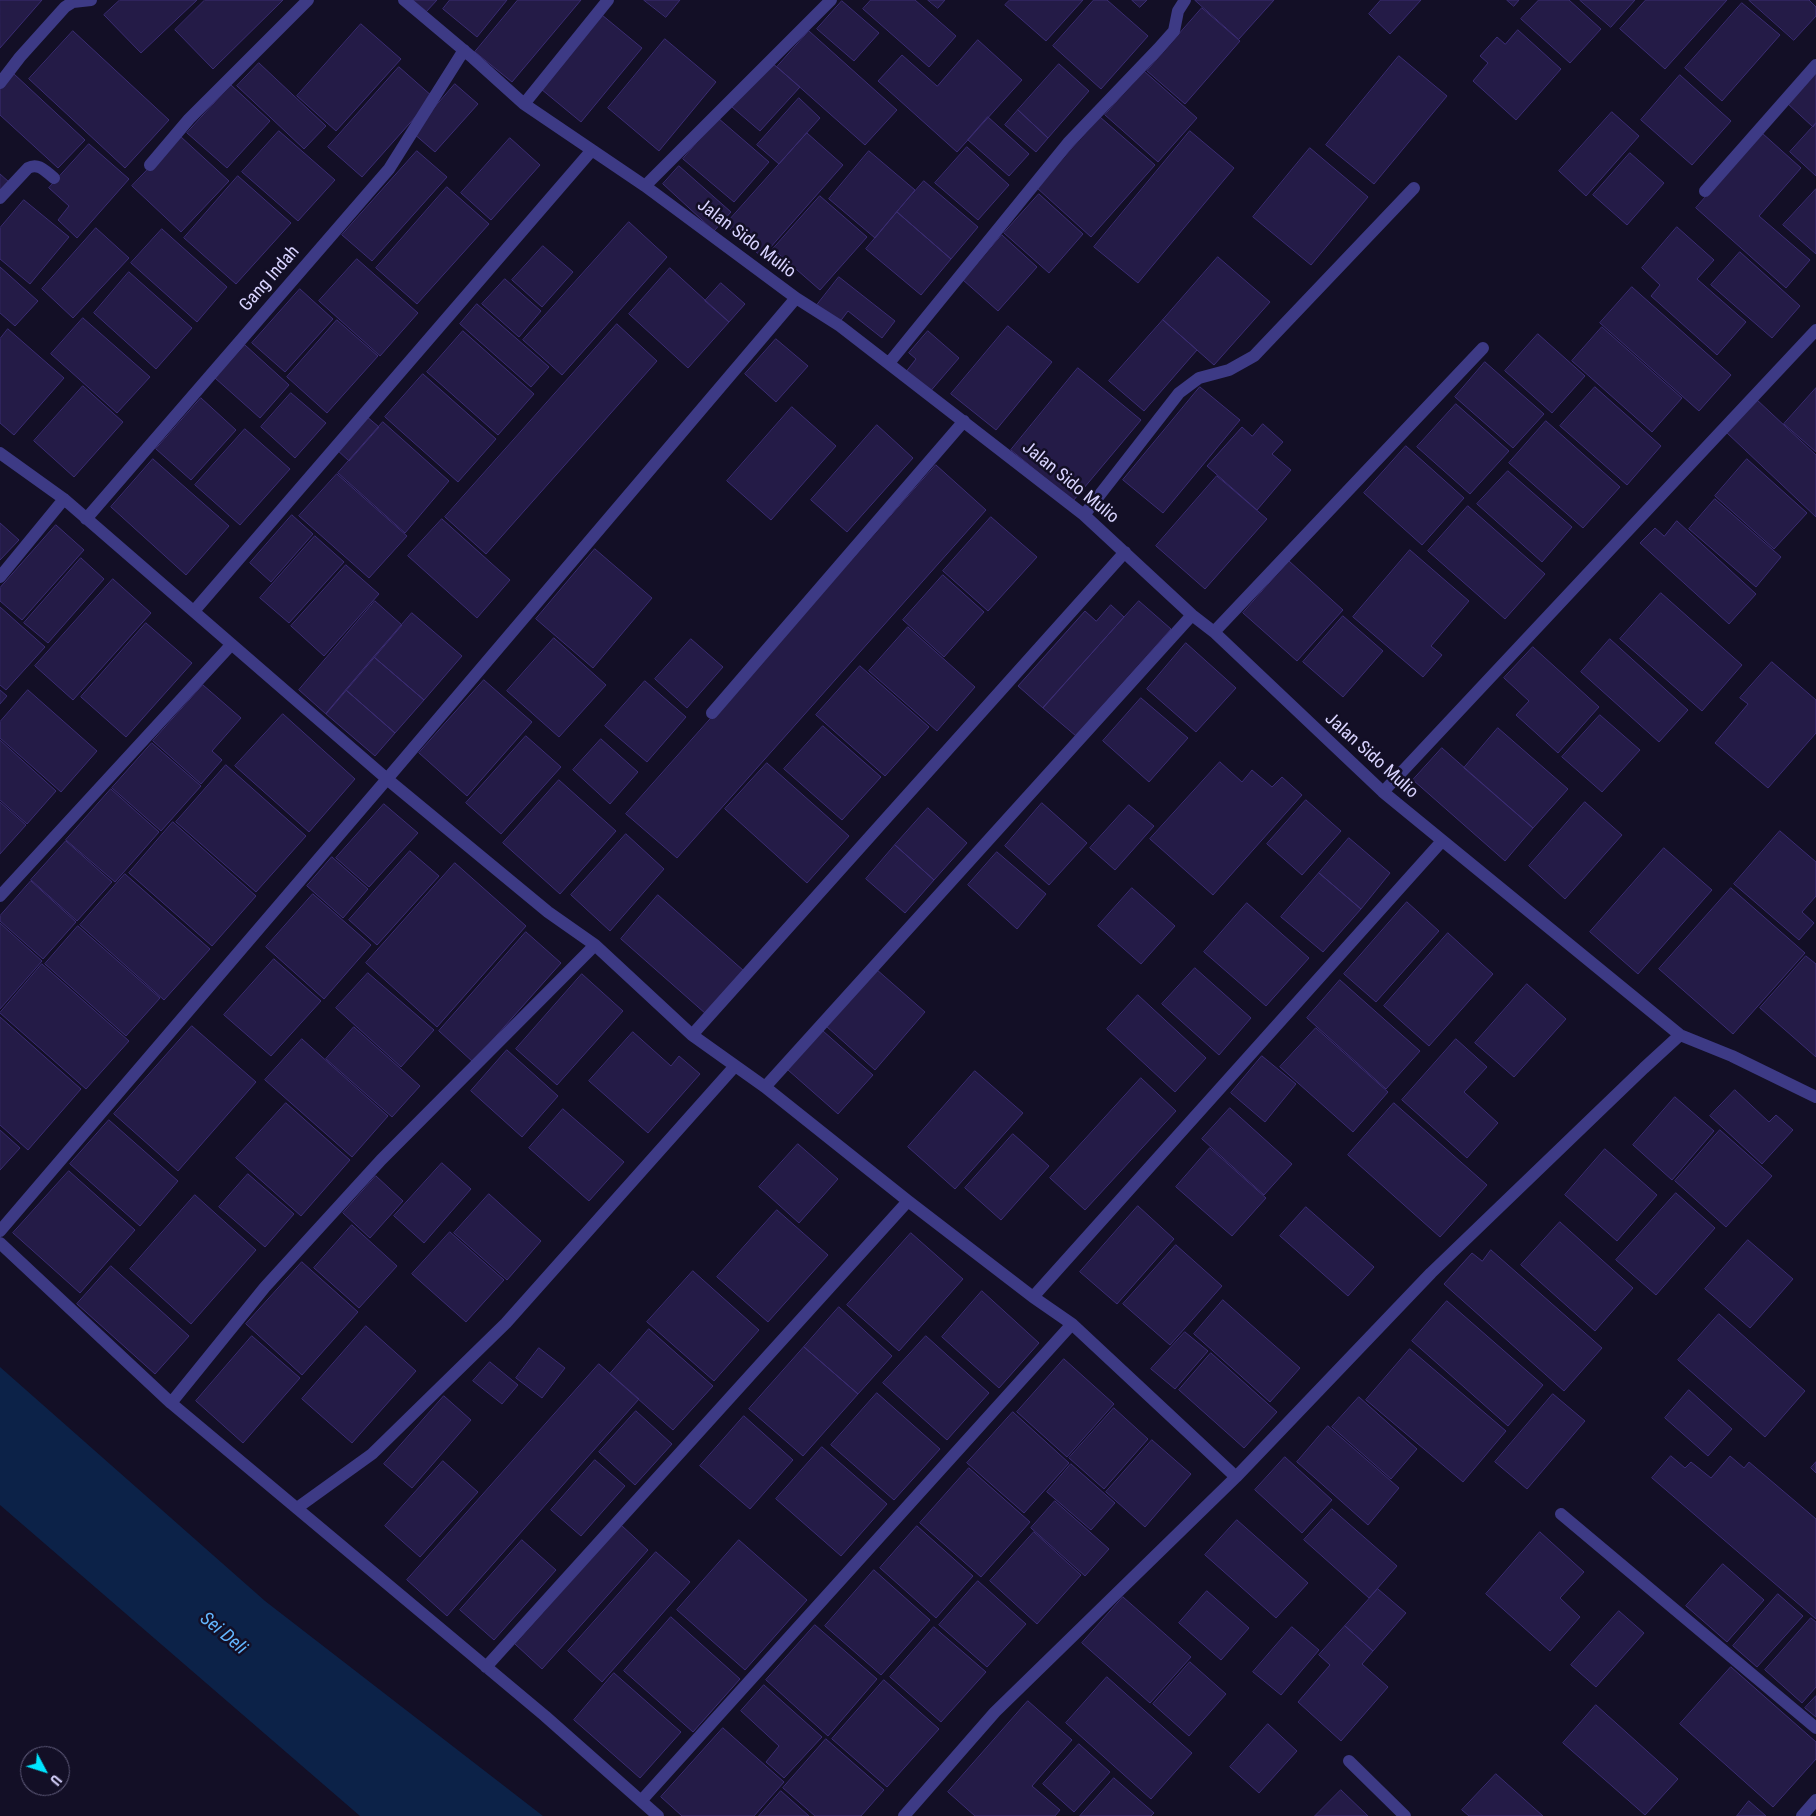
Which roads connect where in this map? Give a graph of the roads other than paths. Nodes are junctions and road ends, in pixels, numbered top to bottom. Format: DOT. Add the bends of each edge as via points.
graph roads {
  1 [pos="91,0"];
  2 [pos="308,0"];
  3 [pos="404,0"];
  4 [pos="608,0"];
  5 [pos="831,0"];
  6 [pos="1185,0"];
  7 [pos="464,50"];
  8 [pos="1816,65"];
  9 [pos="0,83"];
  10 [pos="524,104"];
  11 [pos="592,150"];
  12 [pos="150,165"];
  13 [pos="54,178"];
  14 [pos="645,186"];
  15 [pos="1414,188"];
  16 [pos="1705,191"];
  17 [pos="0,198"];
  18 [pos="796,298"];
  19 [pos="1816,330"];
  20 [pos="1483,348"];
  21 [pos="889,363"];
  22 [pos="964,422"];
  23 [pos="0,453"];
  24 [pos="64,499"];
  25 [pos="1084,515"];
  26 [pos="86,519"];
  27 [pos="1125,552"];
  28 [pos="0,577"];
  29 [pos="194,611"];
  30 [pos="1192,615"];
  31 [pos="1214,632"];
  32 [pos="231,645"];
  33 [pos="712,713"];
  34 [pos="388,779"];
  35 [pos="1383,792"];
  36 [pos="1442,841"];
  37 [pos="0,896"];
  38 [pos="595,946"];
  39 [pos="692,1035"];
  40 [pos="1680,1036"];
  41 [pos="735,1066"];
  42 [pos="765,1087"];
  43 [pos="1816,1097"];
  44 [pos="908,1201"];
  45 [pos="0,1231"];
  46 [pos="0,1243"];
  47 [pos="1033,1297"];
  48 [pos="1072,1324"];
  49 [pos="171,1403"];
  50 [pos="1236,1477"];
  51 [pos="297,1508"];
  52 [pos="1561,1514"];
  53 [pos="486,1667"];
  54 [pos="1816,1728"];
  55 [pos="1350,1761"];
  56 [pos="1816,1800"];
  57 [pos="641,1801"];
  58 [pos="658,1816"];
  59 [pos="904,1816"];
  60 [pos="1406,1816"];
  61 [pos="1802,1816"];
  1 -- 9 [label="street" via="65,7"];
  2 -- 12 [label="street" via="189,119"];
  3 -- 7 [label="street, Jalan Sido Mulio"];
  4 -- 10 [label="street"];
  5 -- 14 [label="street"];
  6 -- 21 [label="street" via="1178,11 1174,31 1068,143"];
  7 -- 10 [label="street, Jalan Sido Mulio"];
  7 -- 26 [label="street, Gang Indah" via="388,169"];
  8 -- 16 [label="street"];
  10 -- 11 [label="street, Jalan Sido Mulio"];
  11 -- 14 [label="street, Jalan Sido Mulio"];
  11 -- 29 [label="street"];
  13 -- 17 [label="street" via="33,166"];
  14 -- 18 [label="street, Jalan Sido Mulio"];
  15 -- 25 [label="street" via="1254,356 1229,370 1199,378 1179,393"];
  18 -- 21 [label="street, Jalan Sido Mulio"];
  18 -- 34 [label="street"];
  19 -- 35 [label="street"];
  20 -- 31 [label="street"];
  21 -- 22 [label="street, Jalan Sido Mulio"];
  22 -- 25 [label="street, Jalan Sido Mulio"];
  22 -- 33 [label="street"];
  23 -- 24 [label="street"];
  24 -- 26 [label="street"];
  24 -- 28 [label="street"];
  25 -- 27 [label="street, Jalan Sido Mulio"];
  26 -- 29 [label="street"];
  27 -- 30 [label="street, Jalan Sido Mulio"];
  27 -- 39 [label="street"];
  29 -- 32 [label="street"];
  30 -- 31 [label="street, Jalan Sido Mulio"];
  30 -- 42 [label="street"];
  31 -- 35 [label="street, Jalan Sido Mulio"];
  32 -- 34 [label="street"];
  32 -- 37 [label="street"];
  34 -- 38 [label="street" via="548,912"];
  34 -- 45 [label="street"];
  35 -- 36 [label="street, Jalan Sido Mulio"];
  36 -- 40 [label="street, Jalan Sido Mulio"];
  36 -- 47 [label="street"];
  38 -- 39 [label="street"];
  38 -- 49 [label="street" via="381,1160 265,1287"];
  39 -- 41 [label="street"];
  40 -- 43 [label="street, Jalan Sido Mulio" via="1732,1056"];
  40 -- 50 [label="street" via="1431,1273"];
  41 -- 42 [label="street"];
  41 -- 51 [label="street" via="506,1323 372,1454"];
  42 -- 44 [label="street"];
  44 -- 47 [label="street"];
  44 -- 53 [label="street"];
  46 -- 49 [label="street"];
  47 -- 48 [label="street"];
  48 -- 50 [label="street"];
  48 -- 57 [label="street"];
  49 -- 51 [label="street"];
  50 -- 59 [label="street" via="995,1712"];
  51 -- 53 [label="street"];
  52 -- 54 [label="street"];
  53 -- 57 [label="street"];
  55 -- 60 [label="street"];
  56 -- 61 [label="street"];
  57 -- 58 [label="street"];
}
